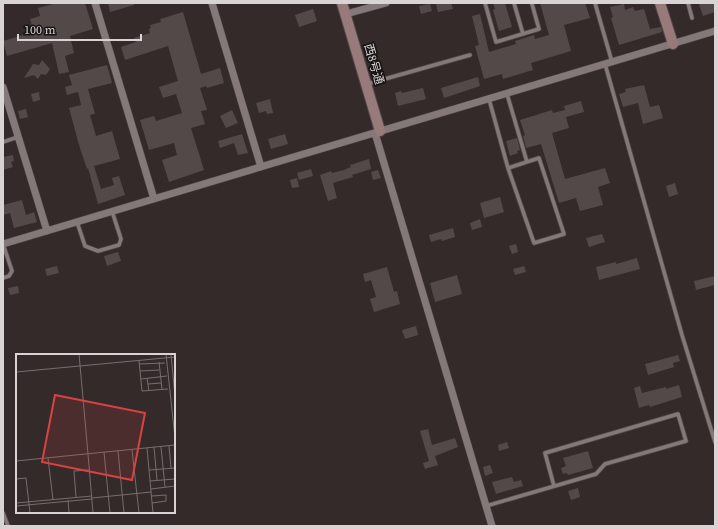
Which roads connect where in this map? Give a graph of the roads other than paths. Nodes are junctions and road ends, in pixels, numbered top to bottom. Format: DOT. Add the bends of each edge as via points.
graph roads {
  1 [pos="95,3"];
  2 [pos="212,3"];
  3 [pos="342,3"];
  4 [pos="386,3"];
  5 [pos="485,3"];
  6 [pos="514,3"];
  7 [pos="595,3"];
  8 [pos="660,3"];
  9 [pos="688,3"];
  10 [pos="532,4"];
  11 [pos="346,14"];
  12 [pos="692,18"];
  13 [pos="715,31"];
  14 [pos="523,34"];
  15 [pos="673,44"];
  16 [pos="470,55"];
  17 [pos="608,63"];
  18 [pos="366,84"];
  19 [pos="3,87"];
  20 [pos="507,94"];
  21 [pos="489,99"];
  22 [pos="377,132"];
  23 [pos="18,137"];
  24 [pos="3,142"];
  25 [pos="527,162"];
  26 [pos="260,167"];
  27 [pos="508,168"];
  28 [pos="154,199"];
  29 [pos="112,211"];
  30 [pos="77,222"];
  31 [pos="47,231"];
  32 [pos="3,244"];
  33 [pos="3,278"];
  34 [pos="715,442"];
  35 [pos="554,486"];
  36 [pos="486,506"];
  37 [pos="3,513"];
  38 [pos="8,526"];
  39 [pos="492,526"];
  1 -- 28 [label="street"];
  2 -- 26 [label="street"];
  3 -- 11 [label="street, 西8号通"];
  4 -- 11 [label="street"];
  5 -- 14 [label="lane" via="496,42"];
  6 -- 14 [label="lane"];
  7 -- 17 [label="lane"];
  8 -- 15 [label="street"];
  9 -- 12 [label="lane"];
  10 -- 14 [label="lane" via="539,29"];
  11 -- 18 [label="street, 西8号通"];
  13 -- 15 [label="street"];
  15 -- 17 [label="street"];
  16 -- 18 [label="lane"];
  17 -- 20 [label="street"];
  17 -- 34 [label="lane" via="682,335"];
  18 -- 22 [label="street, 西8号通"];
  19 -- 23 [label="street"];
  20 -- 21 [label="street"];
  20 -- 25 [label="lane"];
  21 -- 22 [label="street"];
  21 -- 27 [label="lane"];
  22 -- 26 [label="street"];
  22 -- 36 [label="street"];
  23 -- 24 [label="lane"];
  23 -- 31 [label="street"];
  25 -- 27 [label="lane"];
  25 -- 27 [label="lane" via="539,158 564,234 534,243"];
  26 -- 28 [label="street"];
  28 -- 29 [label="street"];
  29 -- 30 [label="street"];
  29 -- 30 [label="lane" via="121,239 119,245 98,251 85,246"];
  30 -- 31 [label="street"];
  31 -- 32 [label="street"];
  32 -- 33 [label="lane" via="12,272"];
  35 -- 35 [label="lane" via="545,452 678,414 686,441 605,464 596,474"];
  35 -- 36 [label="lane"];
  36 -- 39 [label="street"];
  37 -- 38 [label="lane"];
}
